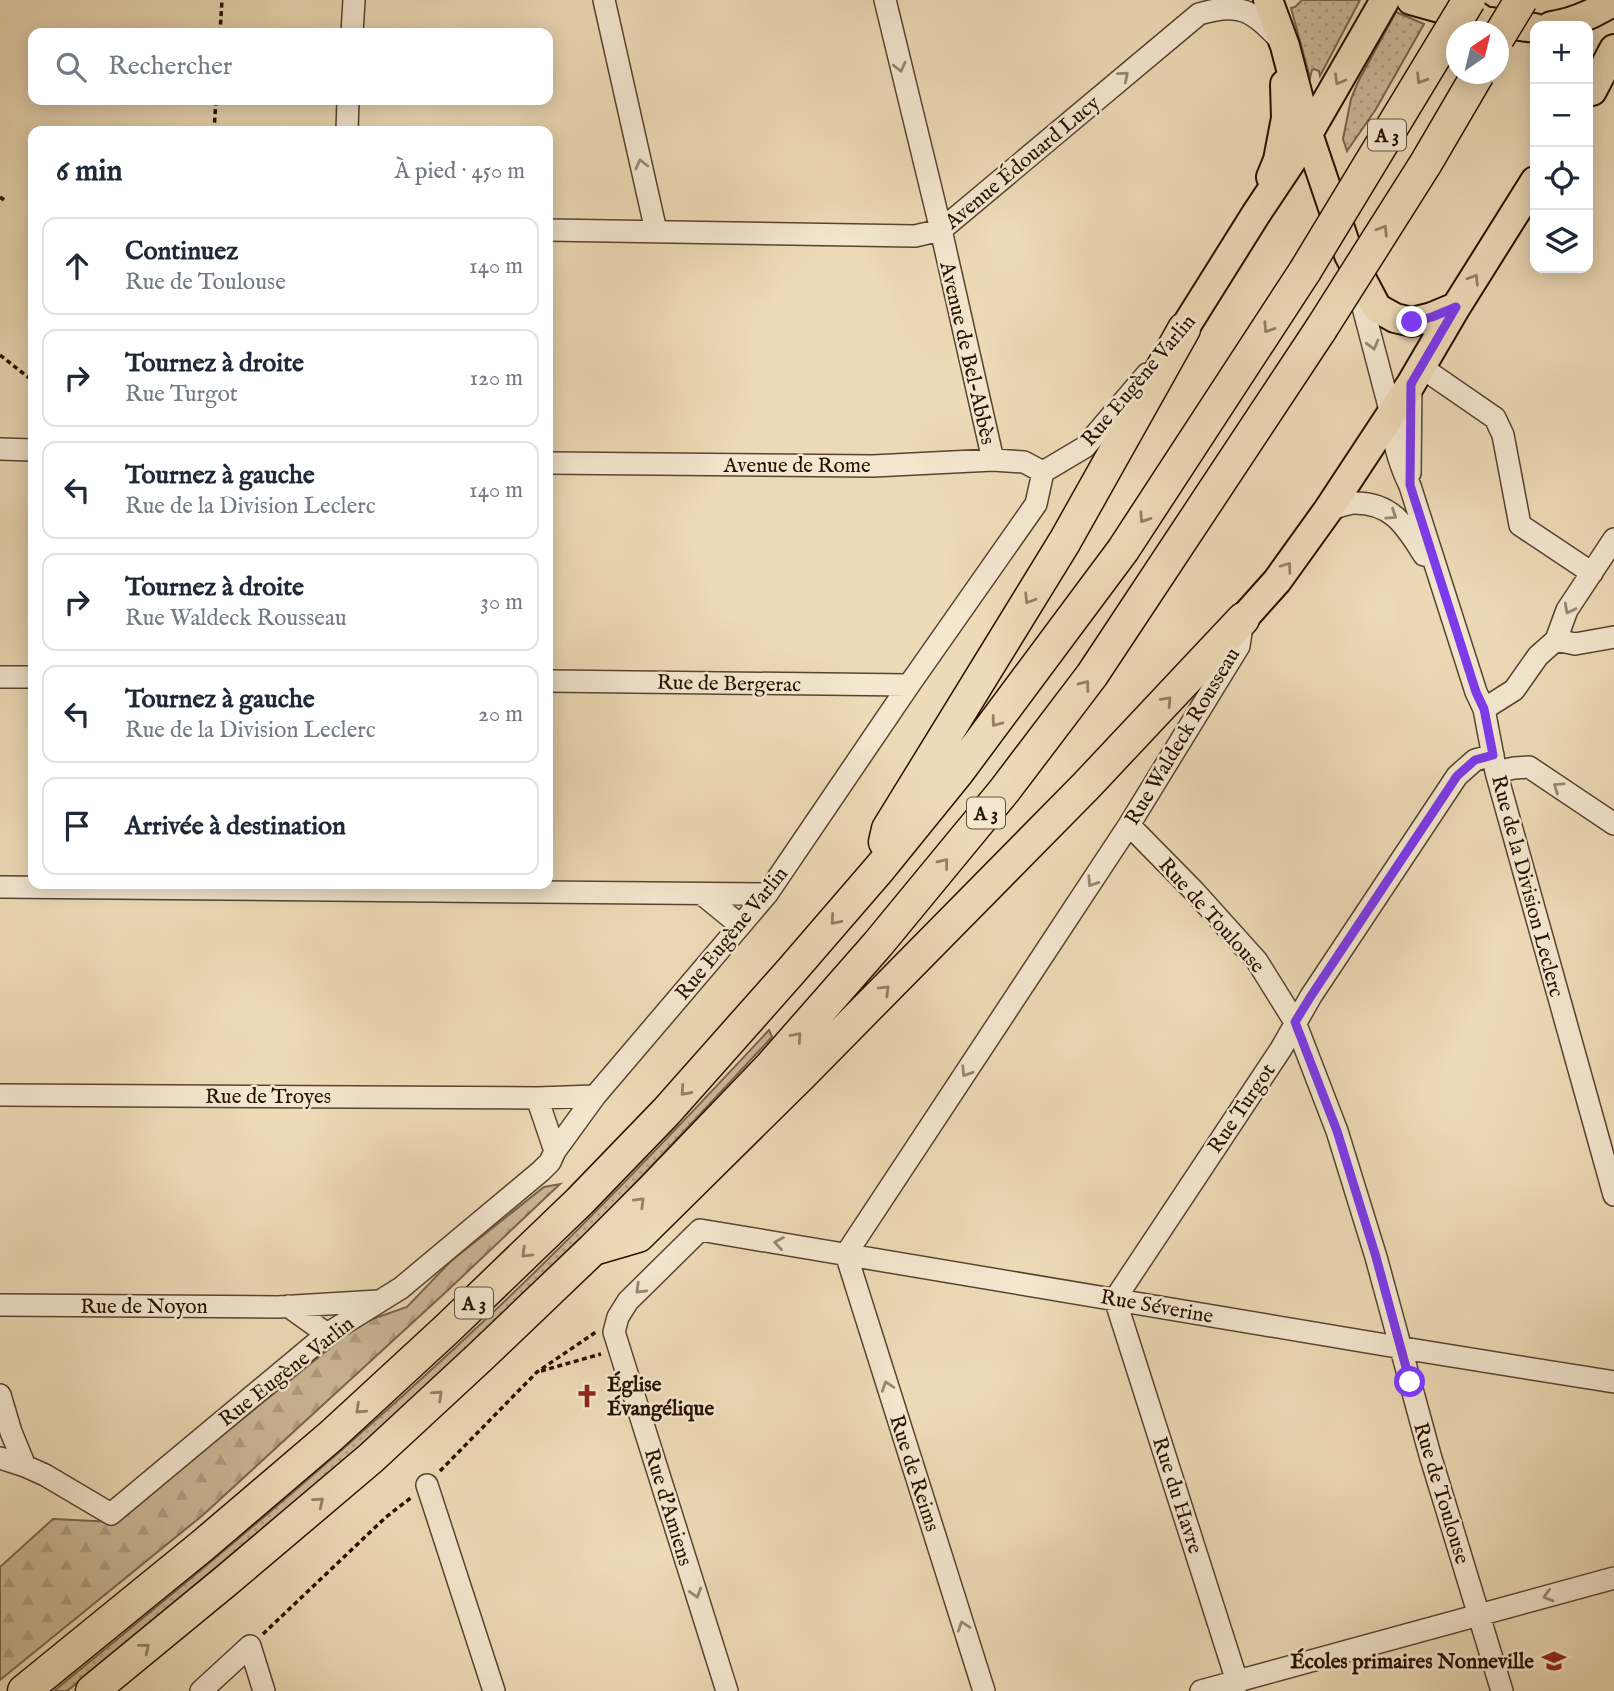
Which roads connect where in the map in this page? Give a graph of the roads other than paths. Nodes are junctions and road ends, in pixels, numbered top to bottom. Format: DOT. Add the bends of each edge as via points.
graph roads {
  1 [pos="354,0"];
  2 [pos="604,0"];
  3 [pos="886,0"];
  4 [pos="1268,0"];
  5 [pos="1385,0"];
  6 [pos="1411,0"];
  7 [pos="1453,0"];
  8 [pos="1521,0"];
  9 [pos="1614,1"];
  10 [pos="1484,20"];
  11 [pos="1571,21"];
  12 [pos="1530,27"];
  13 [pos="352,28"];
  14 [pos="1285,46"];
  15 [pos="1614,49"];
  16 [pos="1614,65"];
  17 [pos="1472,84"];
  18 [pos="1593,89"];
  19 [pos="1593,91"];
  20 [pos="348,105"];
  21 [pos="347,126"];
  22 [pos="1308,134"];
  23 [pos="1530,189"];
  24 [pos="1256,214"];
  25 [pos="553,230"];
  26 [pos="941,230"];
  27 [pos="656,231"];
  28 [pos="1349,256"];
  29 [pos="1456,307"];
  30 [pos="1184,329"];
  31 [pos="1416,376"];
  32 [pos="1392,424"];
  33 [pos="0,449"];
  34 [pos="28,450"];
  35 [pos="993,460"];
  36 [pos="553,463"];
  37 [pos="1044,472"];
  38 [pos="1410,485"];
  39 [pos="1328,510"];
  40 [pos="1614,539"];
  41 [pos="1591,573"];
  42 [pos="1439,579"];
  43 [pos="1243,619"];
  44 [pos="1614,637"];
  45 [pos="1556,640"];
  46 [pos="0,677"];
  47 [pos="28,677"];
  48 [pos="553,681"];
  49 [pos="909,685"];
  50 [pos="1484,709"];
  51 [pos="1495,763"];
  52 [pos="1614,824"];
  53 [pos="1129,825"];
  54 [pos="880,868"];
  55 [pos="0,887"];
  56 [pos="28,887"];
  57 [pos="201,889"];
  58 [pos="702,894"];
  59 [pos="767,894"];
  60 [pos="740,925"];
  61 [pos="1295,1022"];
  62 [pos="0,1095"];
  63 [pos="595,1096"];
  64 [pos="537,1098"];
  65 [pos="555,1151"];
  66 [pos="1614,1195"];
  67 [pos="700,1230"];
  68 [pos="592,1250"];
  69 [pos="846,1254"];
  70 [pos="1115,1299"];
  71 [pos="380,1301"];
  72 [pos="0,1305"];
  73 [pos="288,1306"];
  74 [pos="327,1334"];
  75 [pos="1401,1349"];
  76 [pos="1614,1382"];
  77 [pos="0,1395"];
  78 [pos="0,1458"];
  79 [pos="25,1466"];
  80 [pos="427,1485"];
  81 [pos="1614,1578"];
  82 [pos="1480,1615"];
  83 [pos="1235,1686"];
  84 [pos="24,1691"];
  85 [pos="92,1691"];
  86 [pos="201,1691"];
  87 [pos="264,1691"];
  88 [pos="495,1691"];
  89 [pos="727,1691"];
  90 [pos="984,1691"];
  91 [pos="1201,1691"];
  92 [pos="1502,1691"];
  1 -- 13 [label="street"];
  27 -- 2 [label="street, one-way"];
  3 -- 26 [label="street, Avenue de Bel-Abbès, one-way"];
  4 -- 14 [label="main road, Rue de la Division Leclerc"];
  5 -- 22 [label="main road, Rue Eugène Varlin, one-way"];
  6 -- 10 [label="main road"];
  7 -- 10 [label="main road"];
  8 -- 10 [label="highway, A 3, bridge"];
  9 -- 11 [label="main road"];
  10 -- 12 [label="main road"];
  10 -- 54 [label="highway, A 3, one-way, bridge" via="1306,271 1123,550 957,773"];
  14 -- 22 [label="main road, Rue de la Division Leclerc"];
  14 -- 24 [label="main road, Rue Eugène Varlin" via="1286,118 1278,160"];
  26 -- 14 [label="street, Avenue Édouard Lucy, one-way" via="1199,14 1217,9 1251,14"];
  15 -- 18 [label="main road"];
  16 -- 19 [label="main road"];
  68 -- 17 [label="highway, A 3, one-way, bridge" via="771,1066 1004,791 1092,675 1321,329"];
  20 -- 21 [label="street"];
  22 -- 24 [label="main road, Rue Eugène Varlin"];
  22 -- 28 [label="main road, Rue de la Division Leclerc"];
  29 -- 23 [label="main road, Rue Waldeck Rousseau, one-way"];
  24 -- 30 [label="main road, Rue Eugène Varlin"];
  25 -- 27 [label="street, Avenue Édouard Lucy"];
  26 -- 27 [label="street, Avenue Édouard Lucy" via="915,236"];
  26 -- 35 [label="street, Avenue de Bel-Abbès"];
  28 -- 29 [label="main road, Rue de la Division Leclerc" via="1377,308 1395,318 1412,322"];
  28 -- 32 [label="street, Rue de la Division Leclerc, one-way"];
  29 -- 31 [label="main road, Rue Waldeck Rousseau"];
  30 -- 37 [label="street, Rue Eugène Varlin" via="1085,447"];
  30 -- 54 [label="highway, one-way" via="1065,541 888,829"];
  31 -- 32 [label="main road, Rue Waldeck Rousseau"];
  31 -- 38 [label="street, Rue de la Division Leclerc"];
  31 -- 41 [label="street" via="1495,418 1503,435 1520,525"];
  32 -- 38 [label="street, Rue de la Division Leclerc"];
  32 -- 39 [label="main road, Rue Waldeck Rousseau" via="1373,440"];
  33 -- 34 [label="street"];
  35 -- 36 [label="street, Avenue de Rome" via="873,466"];
  35 -- 37 [label="street, Avenue de Rome" via="1024,462"];
  37 -- 49 [label="street, Rue Eugène Varlin" via="1036,504"];
  38 -- 42 [label="street, Rue de la Division Leclerc"];
  39 -- 42 [label="street, Rue de la Division Leclerc, one-way" via="1353,502 1390,512 1404,524"];
  43 -- 39 [label="main road, Rue Waldeck Rousseau, one-way"];
  40 -- 41 [label="street"];
  41 -- 45 [label="street, one-way" via="1567,610"];
  42 -- 50 [label="street, Rue de la Division Leclerc"];
  43 -- 53 [label="street, Rue Waldeck Rousseau" via="1240,646"];
  68 -- 43 [label="highway, one-way" via="638,1236 1086,786"];
  44 -- 45 [label="street" via="1575,644"];
  45 -- 50 [label="street" via="1514,690"];
  46 -- 47 [label="street"];
  48 -- 49 [label="street, Rue de Bergerac"];
  49 -- 59 [label="street, Rue Eugène Varlin"];
  50 -- 51 [label="street, Rue de la Division Leclerc"];
  52 -- 51 [label="street, one-way" via="1529,767"];
  51 -- 61 [label="street, Rue Turgot" via="1475,760 1457,776"];
  51 -- 66 [label="street, Rue de la Division Leclerc"];
  53 -- 61 [label="street, Rue de Toulouse" via="1257,961"];
  53 -- 69 [label="street, Rue Waldeck Rousseau, one-way"];
  54 -- 84 [label="highway, A 3, one-way" via="666,1112 580,1201 331,1436"];
  55 -- 56 [label="street"];
  57 -- 58 [label="street"];
  58 -- 59 [label="street"];
  58 -- 60 [label="street"];
  59 -- 60 [label="street, Rue Eugène Varlin"];
  60 -- 63 [label="street, Rue Eugène Varlin"];
  61 -- 70 [label="street, Rue Turgot"];
  61 -- 75 [label="street, Rue de Toulouse" via="1337,1131"];
  62 -- 64 [label="street, Rue de Troyes"];
  63 -- 64 [label="street, Rue de Troyes"];
  63 -- 65 [label="street, Rue Eugène Varlin"];
  64 -- 65 [label="street"];
  65 -- 71 [label="street, Rue Eugène Varlin" via="541,1171"];
  69 -- 67 [label="street, Rue Séverine, one-way"];
  67 -- 89 [label="street, Rue d'Amiens, one-way" via="628,1301 614,1332"];
  85 -- 68 [label="highway, A 3, one-way" via="371,1458"];
  69 -- 70 [label="street, Rue Séverine"];
  90 -- 69 [label="street, Rue de Reims, one-way"];
  70 -- 75 [label="street, Rue Séverine"];
  70 -- 83 [label="street, Rue du Havre" via="1233,1666"];
  71 -- 73 [label="street, Rue de Noyon"];
  71 -- 74 [label="street, Rue Eugène Varlin"];
  72 -- 73 [label="street, Rue de Noyon"];
  73 -- 74 [label="street"];
  74 -- 79 [label="street, Rue Eugène Varlin" via="111,1514"];
  75 -- 76 [label="street, Rue Séverine"];
  75 -- 82 [label="street, Rue de Toulouse"];
  77 -- 79 [label="street"];
  78 -- 79 [label="street"];
  80 -- 88 [label="street"];
  81 -- 82 [label="street, one-way"];
  82 -- 83 [label="street"];
  82 -- 92 [label="street, Rue de Toulouse"];
  83 -- 91 [label="street"];
  86 -- 87 [label="street" via="250,1646"];
}
